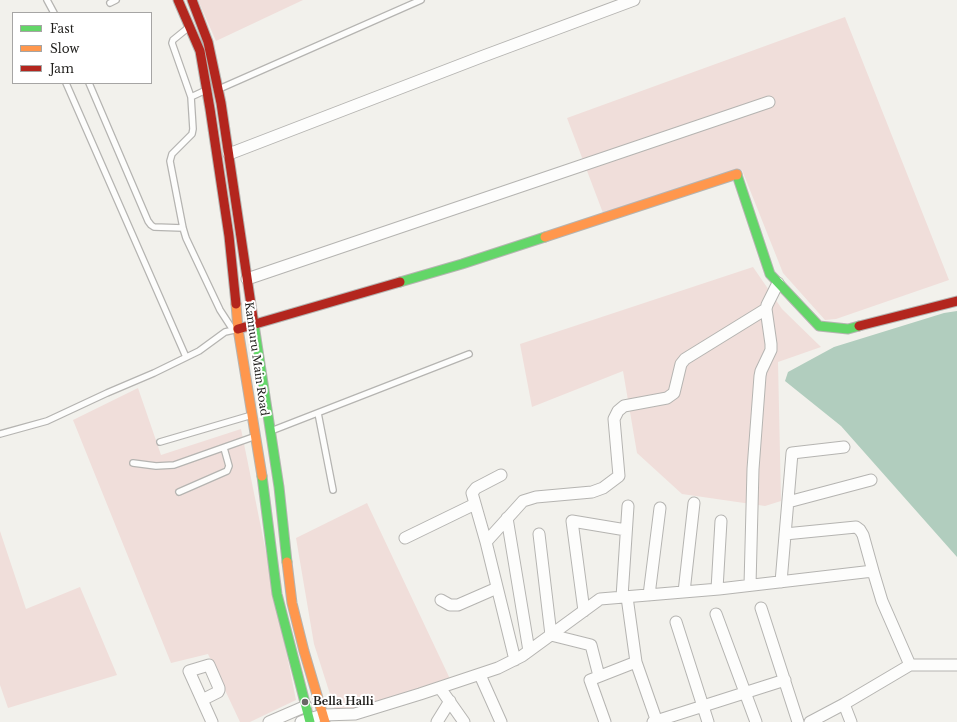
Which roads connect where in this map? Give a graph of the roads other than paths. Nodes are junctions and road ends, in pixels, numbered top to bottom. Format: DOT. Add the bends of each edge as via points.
graph roads {
  1 [pos="48,0"];
  2 [pos="116,0"];
  3 [pos="178,0"];
  4 [pos="192,0"];
  5 [pos="421,0"];
  6 [pos="634,0"];
  7 [pos="110,3"];
  8 [pos="54,12"];
  9 [pos="189,27"];
  10 [pos="66,84"];
  11 [pos="89,84"];
  12 [pos="218,89"];
  13 [pos="207,90"];
  14 [pos="191,97"];
  15 [pos="769,102"];
  16 [pos="229,154"];
  17 [pos="183,228"];
  18 [pos="247,279"];
  19 [pos="778,282"];
  20 [pos="957,301"];
  21 [pos="766,309"];
  22 [pos="254,325"];
  23 [pos="236,330"];
  24 [pos="469,354"];
  25 [pos="186,357"];
  26 [pos="318,413"];
  27 [pos="252,415"];
  28 [pos="270,432"];
  29 [pos="0,434"];
  30 [pos="256,436"];
  31 [pos="160,442"];
  32 [pos="224,448"];
  33 [pos="844,448"];
  34 [pos="133,463"];
  35 [pos="501,475"];
  36 [pos="871,480"];
  37 [pos="333,490"];
  38 [pos="179,492"];
  39 [pos="788,502"];
  40 [pos="694,503"];
  41 [pos="475,504"];
  42 [pos="628,506"];
  43 [pos="660,508"];
  44 [pos="507,518"];
  45 [pos="720,521"];
  46 [pos="626,530"];
  47 [pos="539,534"];
  48 [pos="785,534"];
  49 [pos="405,538"];
  50 [pos="486,542"];
  51 [pos="873,572"];
  52 [pos="782,582"];
  53 [pos="750,585"];
  54 [pos="497,588"];
  55 [pos="717,589"];
  56 [pos="684,592"];
  57 [pos="649,595"];
  58 [pos="624,597"];
  59 [pos="441,600"];
  60 [pos="761,608"];
  61 [pos="584,611"];
  62 [pos="716,614"];
  63 [pos="676,622"];
  64 [pos="551,635"];
  65 [pos="529,651"];
  66 [pos="515,660"];
  67 [pos="636,662"];
  68 [pos="910,666"];
  69 [pos="957,666"];
  70 [pos="480,674"];
  71 [pos="599,676"];
  72 [pos="785,680"];
  73 [pos="440,688"];
  74 [pos="745,693"];
  75 [pos="202,700"];
  76 [pos="450,701"];
  77 [pos="844,704"];
  78 [pos="306,706"];
  79 [pos="702,707"];
  80 [pos="324,719"];
  81 [pos="307,721"];
  82 [pos="212,722"];
  83 [pos="269,722"];
  84 [pos="437,722"];
  85 [pos="464,722"];
  86 [pos="501,722"];
  87 [pos="605,722"];
  88 [pos="656,722"];
  89 [pos="708,722"];
  90 [pos="756,722"];
  91 [pos="798,722"];
  92 [pos="810,722"];
  93 [pos="851,722"];
  1 -- 8 [label="lane"];
  2 -- 7 [label="lane"];
  3 -- 9 [label="main road, Kannuru Main Road"];
  4 -- 12 [label="main road" via="208,42"];
  5 -- 12 [label="lane"];
  6 -- 16 [label="street"];
  9 -- 13 [label="main road, Kannuru Main Road" via="200,51"];
  9 -- 14 [label="lane" via="172,43"];
  10 -- 25 [label="lane"];
  11 -- 17 [label="lane" via="148,221 154,227"];
  12 -- 16 [label="main road"];
  13 -- 14 [label="lane"];
  13 -- 23 [label="main road, Kannuru Main Road" via="230,236"];
  14 -- 17 [label="lane" via="192,134 172,154 170,161"];
  15 -- 18 [label="street"];
  16 -- 18 [label="main road"];
  17 -- 23 [label="lane" via="220,310"];
  18 -- 22 [label="main road"];
  19 -- 20 [label="main road" via="819,326 848,329"];
  19 -- 21 [label="street"];
  19 -- 22 [label="main road" via="770,274 737,174 462,264"];
  21 -- 44 [label="street" via="685,359 674,393 667,398 624,406 618,411 614,419 619,476 603,488 592,492 536,497 523,501"];
  21 -- 53 [label="street" via="771,350 760,376 753,469"];
  22 -- 23 [label="main road"];
  22 -- 28 [label="main road"];
  23 -- 25 [label="lane" via="225,332"];
  23 -- 27 [label="main road, Kannuru Main Road"];
  24 -- 26 [label="lane"];
  25 -- 29 [label="lane" via="154,374 47,421"];
  26 -- 28 [label="lane"];
  26 -- 37 [label="lane"];
  27 -- 30 [label="main road, Kannuru Main Road"];
  27 -- 31 [label="lane"];
  28 -- 80 [label="main road" via="292,603"];
  30 -- 32 [label="lane"];
  30 -- 78 [label="main road, Kannuru Main Road" via="277,594"];
  32 -- 34 [label="lane" via="174,465"];
  32 -- 38 [label="lane" via="229,466 227,471"];
  33 -- 39 [label="street" via="792,453"];
  35 -- 41 [label="street" via="476,488 472,493"];
  36 -- 39 [label="street"];
  39 -- 48 [label="street"];
  40 -- 56 [label="street"];
  41 -- 49 [label="street"];
  41 -- 50 [label="street"];
  42 -- 46 [label="street"];
  43 -- 57 [label="street"];
  44 -- 50 [label="street"];
  44 -- 65 [label="street"];
  45 -- 55 [label="street"];
  46 -- 58 [label="street"];
  46 -- 61 [label="street" via="572,522"];
  47 -- 64 [label="street"];
  48 -- 51 [label="street" via="856,527 863,535"];
  48 -- 52 [label="street"];
  50 -- 54 [label="street"];
  51 -- 52 [label="street"];
  51 -- 68 [label="street" via="882,601"];
  52 -- 53 [label="street"];
  53 -- 55 [label="street"];
  54 -- 59 [label="street" via="458,605 450,605"];
  54 -- 66 [label="street"];
  55 -- 56 [label="street"];
  56 -- 57 [label="street"];
  57 -- 58 [label="street"];
  58 -- 61 [label="street" via="600,599"];
  58 -- 67 [label="street"];
  60 -- 72 [label="street"];
  61 -- 64 [label="street"];
  62 -- 74 [label="street"];
  63 -- 79 [label="street"];
  64 -- 65 [label="street"];
  64 -- 71 [label="street" via="591,645"];
  65 -- 66 [label="street"];
  66 -- 70 [label="street"];
  67 -- 71 [label="street"];
  67 -- 88 [label="street"];
  68 -- 69 [label="street"];
  68 -- 77 [label="street"];
  70 -- 73 [label="street"];
  70 -- 86 [label="street"];
  71 -- 87 [label="street" via="590,680"];
  72 -- 74 [label="street"];
  72 -- 91 [label="street"];
  73 -- 76 [label="street"];
  73 -- 80 [label="street" via="355,714"];
  74 -- 79 [label="street"];
  74 -- 90 [label="street"];
  75 -- 82 [label="street"];
  76 -- 84 [label="street"];
  76 -- 85 [label="street"];
  77 -- 92 [label="street"];
  77 -- 93 [label="street"];
  78 -- 81 [label="main road, Kannuru Main Road"];
  78 -- 83 [label="street"];
  79 -- 88 [label="street"];
  79 -- 89 [label="street"];
  80 -- 81 [label="street"];
}
